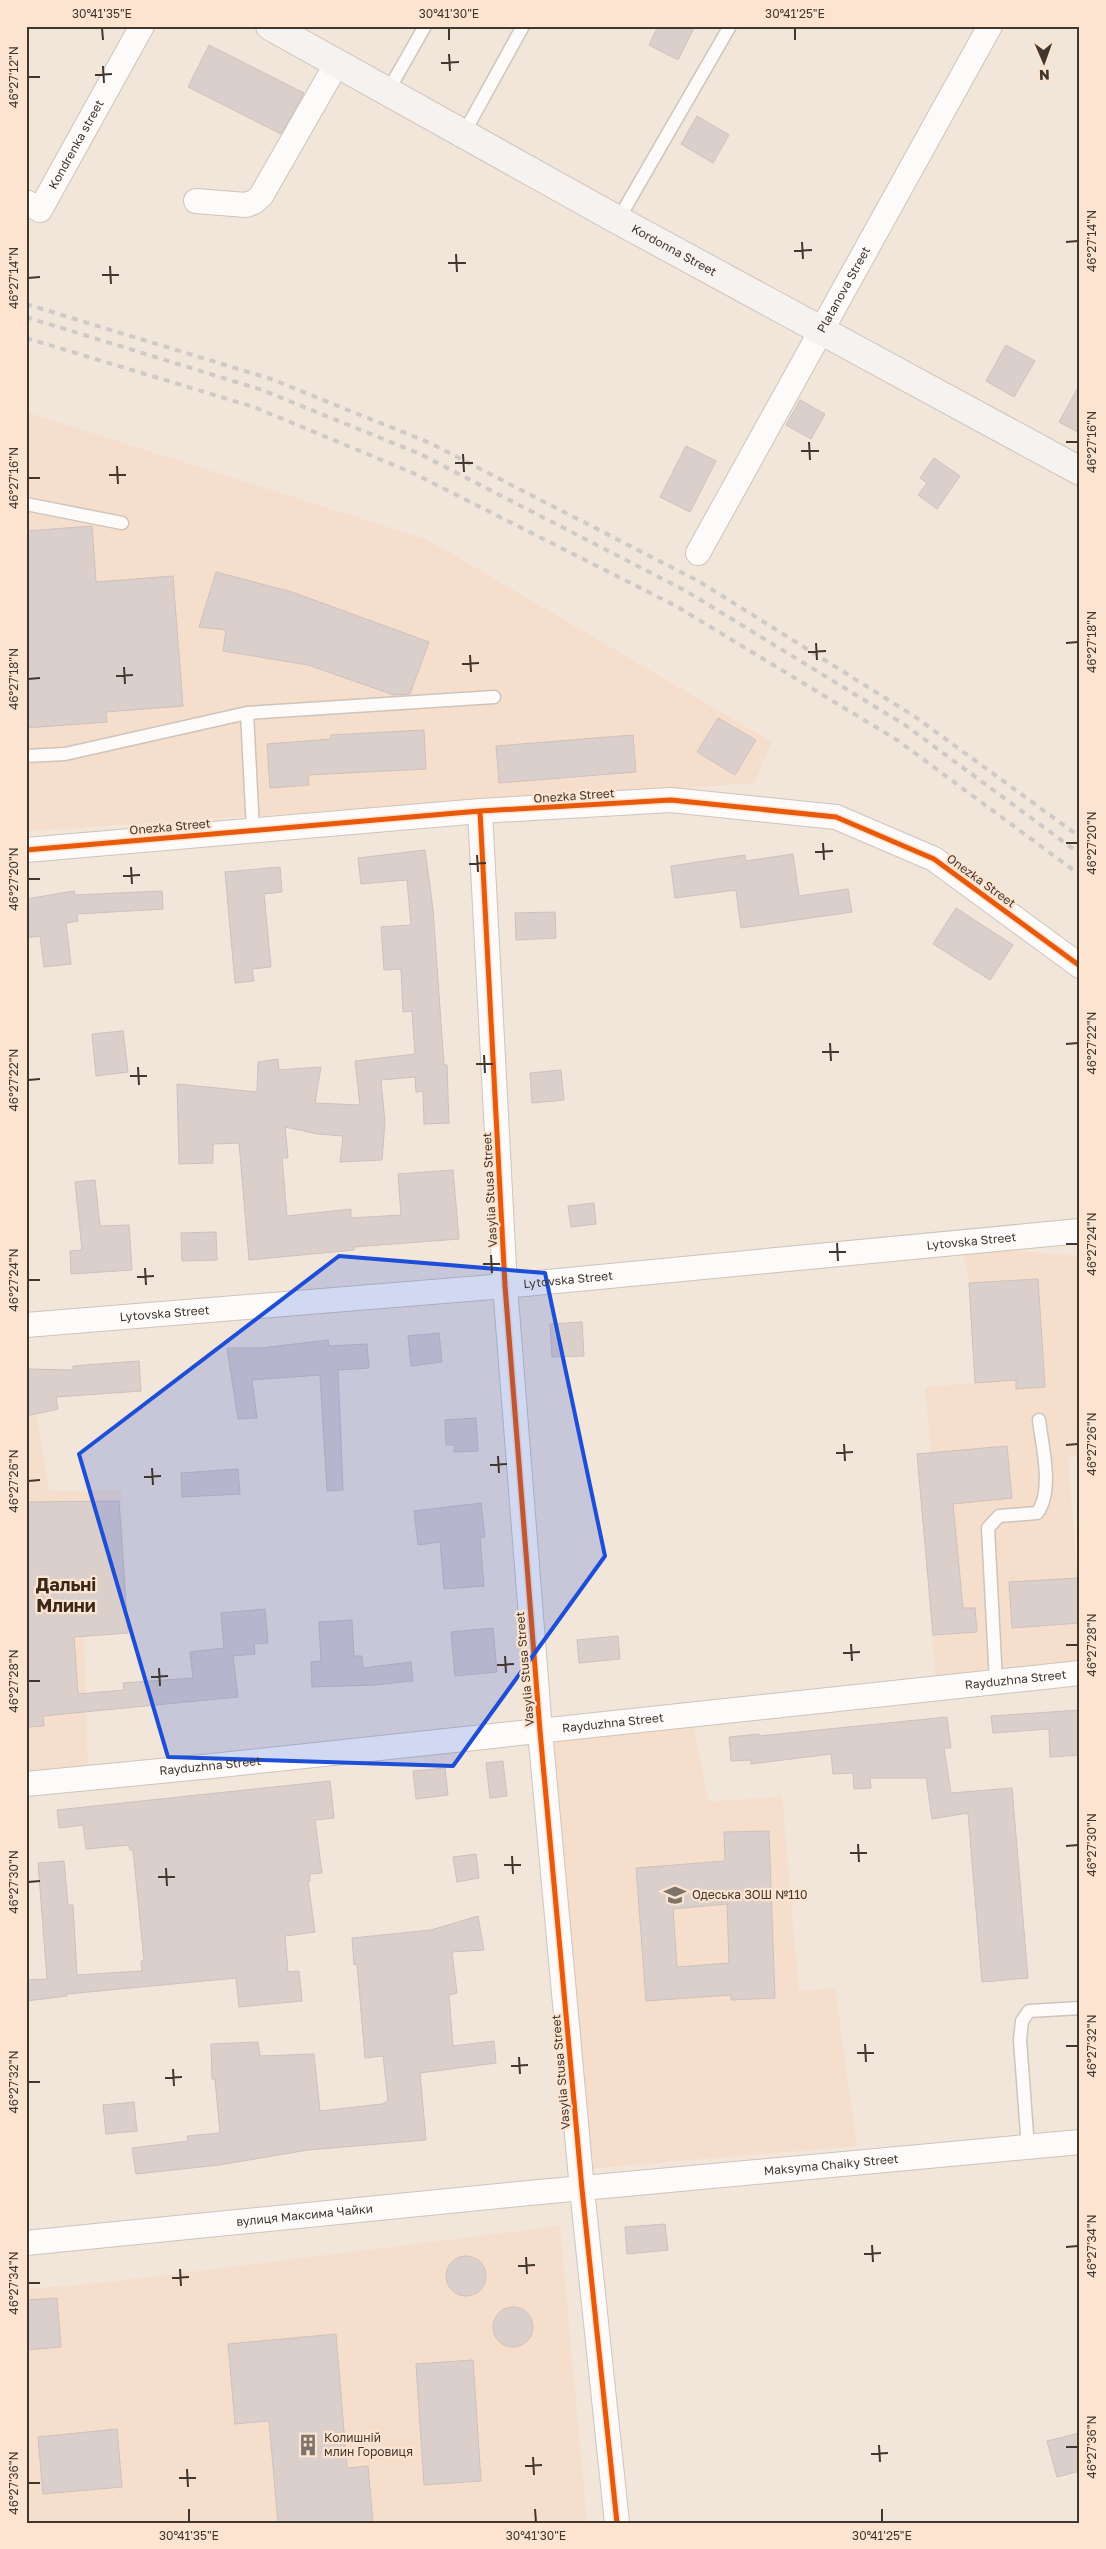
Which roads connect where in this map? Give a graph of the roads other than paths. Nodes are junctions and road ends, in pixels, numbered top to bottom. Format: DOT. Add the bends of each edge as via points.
graph roads {
  1 [pos="142,26"];
  2 [pos="270,26"];
  3 [pos="425,26"];
  4 [pos="524,26"];
  5 [pos="730,26"];
  6 [pos="990,26"];
  7 [pos="337,63"];
  8 [pos="388,91"];
  9 [pos="464,133"];
  10 [pos="196,200"];
  11 [pos="33,206"];
  12 [pos="618,220"];
  13 [pos="822,330"];
  14 [pos="1080,471"];
  15 [pos="26,504"];
  16 [pos="122,522"];
  17 [pos="698,553"];
  18 [pos="494,697"];
  19 [pos="247,713"];
  20 [pos="26,756"];
  21 [pos="480,811"];
  22 [pos="253,830"];
  23 [pos="26,850"];
  24 [pos="1080,966"];
  25 [pos="1080,1231"];
  26 [pos="505,1286"];
  27 [pos="26,1325"];
  28 [pos="1039,1420"];
  29 [pos="1080,1673"];
  30 [pos="996,1682"];
  31 [pos="540,1731"];
  32 [pos="26,1784"];
  33 [pos="1080,2008"];
  34 [pos="1080,2142"];
  35 [pos="1028,2148"];
  36 [pos="582,2189"];
  37 [pos="26,2243"];
  38 [pos="617,2523"];
  1 -- 11 [label="street, Kondrenka street"];
  2 -- 7 [label="main road, Kordonna Street"];
  3 -- 8 [label="lane"];
  4 -- 9 [label="lane"];
  5 -- 12 [label="lane"];
  6 -- 13 [label="street, Platanova Street"];
  7 -- 8 [label="main road, Kordonna Street"];
  7 -- 10 [label="street" via="261,196 246,204"];
  8 -- 9 [label="main road, Kordonna Street"];
  9 -- 12 [label="main road, Kordonna Street"];
  12 -- 13 [label="main road, Kordonna Street"];
  13 -- 14 [label="main road, Kordonna Street"];
  13 -- 17 [label="street, Platanova Street"];
  15 -- 16 [label="lane"];
  18 -- 19 [label="lane"];
  19 -- 20 [label="lane" via="64,754"];
  19 -- 22 [label="lane"];
  21 -- 22 [label="street, Onezka Street"];
  21 -- 24 [label="street, Onezka Street" via="671,800 836,817 934,859"];
  21 -- 26 [label="street, Vasylia Stusa Street"];
  22 -- 23 [label="street, Onezka Street"];
  25 -- 26 [label="street, Lytovska Street"];
  26 -- 27 [label="street, Lytovska Street"];
  26 -- 31 [label="street, Vasylia Stusa Street"];
  28 -- 30 [label="lane" via="1046,1488 1043,1505 1037,1513 999,1516 988,1528"];
  29 -- 30 [label="street, Rayduzhna Street"];
  30 -- 31 [label="street, Rayduzhna Street"];
  31 -- 32 [label="street, Rayduzhna Street"];
  31 -- 36 [label="street, Vasylia Stusa Street"];
  33 -- 35 [label="lane" via="1029,2011 1022,2021 1020,2040"];
  34 -- 35 [label="street, Maksyma Chaiky Street"];
  35 -- 36 [label="street, Maksyma Chaiky Street"];
  36 -- 37 [label="street, вулиця Максима Чайки"];
  36 -- 38 [label="street, Vasylia Stusa Street"];
}
